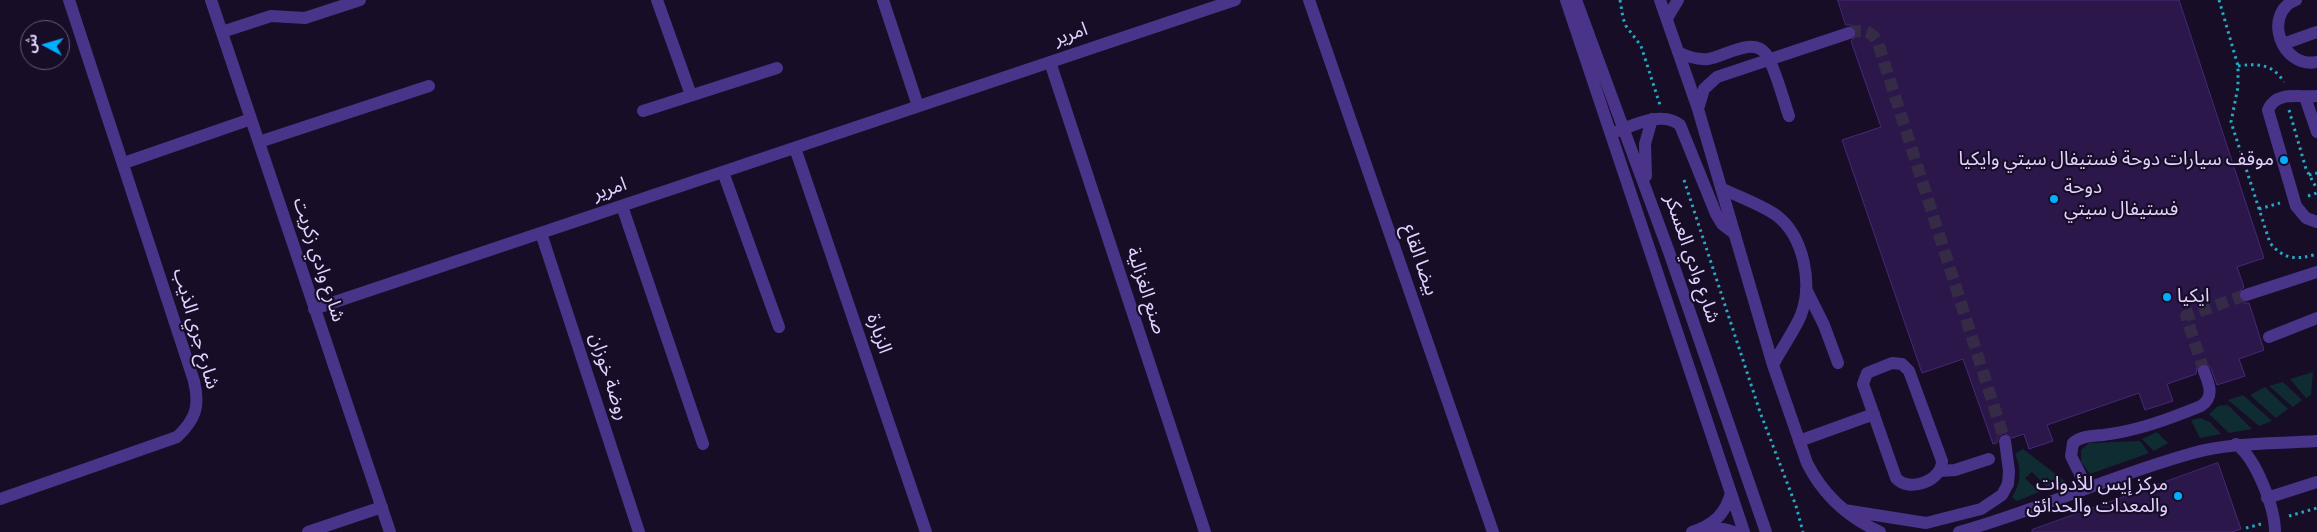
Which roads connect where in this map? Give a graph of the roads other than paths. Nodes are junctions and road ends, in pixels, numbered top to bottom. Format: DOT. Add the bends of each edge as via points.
graph roads {
  1 [pos="69,0"];
  2 [pos="211,0"];
  3 [pos="360,0"];
  4 [pos="657,0"];
  5 [pos="883,0"];
  6 [pos="1235,0"];
  7 [pos="1309,0"];
  8 [pos="1566,0"];
  9 [pos="1576,0"];
  10 [pos="1660,0"];
  11 [pos="1678,0"];
  12 [pos="2278,0"];
  13 [pos="2296,0"];
  14 [pos="2279,16"];
  15 [pos="1666,18"];
  16 [pos="222,32"];
  17 [pos="2317,32"];
  18 [pos="1849,33"];
  19 [pos="2283,44"];
  20 [pos="1678,52"];
  21 [pos="1768,59"];
  22 [pos="1050,62"];
  23 [pos="2317,62"];
  24 [pos="777,68"];
  25 [pos="430,86"];
  26 [pos="691,95"];
  27 [pos="2311,96"];
  28 [pos="918,106"];
  29 [pos="1698,109"];
  30 [pos="643,110"];
  31 [pos="1789,116"];
  32 [pos="252,119"];
  33 [pos="1658,119"];
  34 [pos="1618,131"];
  35 [pos="2317,132"];
  36 [pos="259,142"];
  37 [pos="795,148"];
  38 [pos="124,163"];
  39 [pos="722,172"];
  40 [pos="1721,188"];
  41 [pos="1648,193"];
  42 [pos="622,206"];
  43 [pos="2317,222"];
  44 [pos="541,233"];
  45 [pos="1735,234"];
  46 [pos="2317,272"];
  47 [pos="1806,289"];
  48 [pos="2246,295"];
  49 [pos="314,309"];
  50 [pos="2316,321"];
  51 [pos="779,327"];
  52 [pos="2269,337"];
  53 [pos="1838,362"];
  54 [pos="1773,365"];
  55 [pos="2204,371"];
  56 [pos="1874,414"];
  57 [pos="2317,440"];
  58 [pos="1799,441"];
  59 [pos="2005,441"];
  60 [pos="703,444"];
  61 [pos="2236,444"];
  62 [pos="1989,458"];
  63 [pos="1940,470"];
  64 [pos="2317,482"];
  65 [pos="2087,488"];
  66 [pos="1731,493"];
  67 [pos="2267,498"];
  68 [pos="0,499"];
  69 [pos="382,507"];
  70 [pos="1842,510"];
  71 [pos="1695,531"];
  72 [pos="308,532"];
  73 [pos="390,532"];
  74 [pos="640,532"];
  75 [pos="926,532"];
  76 [pos="1205,532"];
  77 [pos="1493,532"];
  78 [pos="1734,532"];
  79 [pos="1744,532"];
  80 [pos="1766,532"];
  81 [pos="1880,532"];
  82 [pos="1959,532"];
  83 [pos="2274,532"];
  1 -- 38 [label="street, شارع جري الذيب"];
  2 -- 16 [label="street, شارع وادي زكريت"];
  3 -- 16 [label="street" via="309,17 272,16"];
  4 -- 26 [label="street"];
  5 -- 28 [label="street"];
  6 -- 22 [label="street, امرير"];
  7 -- 77 [label="street, بيضا القاع"];
  8 -- 34 [label="street, شارع وادي العسكر"];
  9 -- 34 [label="street, شارع وادي العسكر"];
  10 -- 15 [label="street"];
  11 -- 15 [label="street"];
  12 -- 14 [label="street"];
  13 -- 14 [label="street"];
  14 -- 19 [label="street"];
  15 -- 20 [label="street"];
  16 -- 32 [label="street, شارع وادي زكريت"];
  17 -- 19 [label="street"];
  18 -- 21 [label="street"];
  19 -- 23 [label="street" via="2297,61"];
  20 -- 21 [label="street" via="1706,59 1754,46"];
  20 -- 29 [label="street"];
  21 -- 29 [label="street" via="1717,77 1704,89"];
  21 -- 31 [label="street"];
  22 -- 28 [label="street, امرير"];
  22 -- 76 [label="street, صنع الغزالية"];
  24 -- 26 [label="street"];
  25 -- 36 [label="street"];
  26 -- 30 [label="street"];
  27 -- 35 [label="street"];
  27 -- 43 [label="street" via="2277,99 2268,114 2296,206 2306,218"];
  28 -- 37 [label="street, امرير"];
  29 -- 40 [label="street"];
  32 -- 36 [label="street, شارع وادي زكريت"];
  32 -- 38 [label="street"];
  33 -- 34 [label="street"];
  33 -- 41 [label="street" via="1645,152"];
  33 -- 45 [label="street" via="1677,122 1683,129 1716,214 1722,224"];
  34 -- 41 [label="street, شارع وادي العسكر"];
  34 -- 66 [label="street, شارع وادي العسكر"];
  36 -- 49 [label="street, شارع وادي زكريت"];
  37 -- 39 [label="street, امرير"];
  37 -- 75 [label="street, الزبارة"];
  38 -- 68 [label="street, شارع جري الذيب" via="194,381 198,396 196,412 189,426 177,437"];
  39 -- 42 [label="street, امرير"];
  39 -- 51 [label="street"];
  40 -- 45 [label="street"];
  40 -- 47 [label="street" via="1766,209 1788,227 1804,263"];
  41 -- 80 [label="street, شارع وادي العسكر"];
  42 -- 44 [label="street, امرير"];
  42 -- 60 [label="street"];
  44 -- 49 [label="street, امرير"];
  44 -- 74 [label="street, روضة خوزان"];
  45 -- 54 [label="street"];
  46 -- 48 [label="street"];
  47 -- 53 [label="street"];
  47 -- 54 [label="street" via="1802,314"];
  49 -- 69 [label="street, شارع وادي زكريت"];
  50 -- 52 [label="street"];
  54 -- 58 [label="street"];
  55 -- 65 [label="street" via="2210,397 2201,406 2142,428 2075,441 2070,456"];
  56 -- 58 [label="street"];
  56 -- 63 [label="street" via="1900,482 1913,485 1932,478"];
  56 -- 63 [label="street" via="1863,384 1864,376 1892,363 1902,364 1911,376 1942,461"];
  57 -- 61 [label="street"];
  58 -- 70 [label="street" via="1814,477"];
  59 -- 70 [label="street" via="2008,484 2002,495 1982,509 1926,523"];
  61 -- 65 [label="street" via="2193,453"];
  61 -- 67 [label="street" via="2255,464"];
  62 -- 63 [label="street" via="1955,470"];
  64 -- 67 [label="street"];
  65 -- 82 [label="street"];
  66 -- 71 [label="street" via="1720,516 1710,525"];
  66 -- 79 [label="street, شارع وادي العسكر"];
  67 -- 83 [label="street"];
  69 -- 72 [label="street"];
  69 -- 73 [label="street, شارع وادي زكريت"];
  70 -- 81 [label="street" via="1861,524"];
  71 -- 78 [label="street" via="1724,529"];
}
